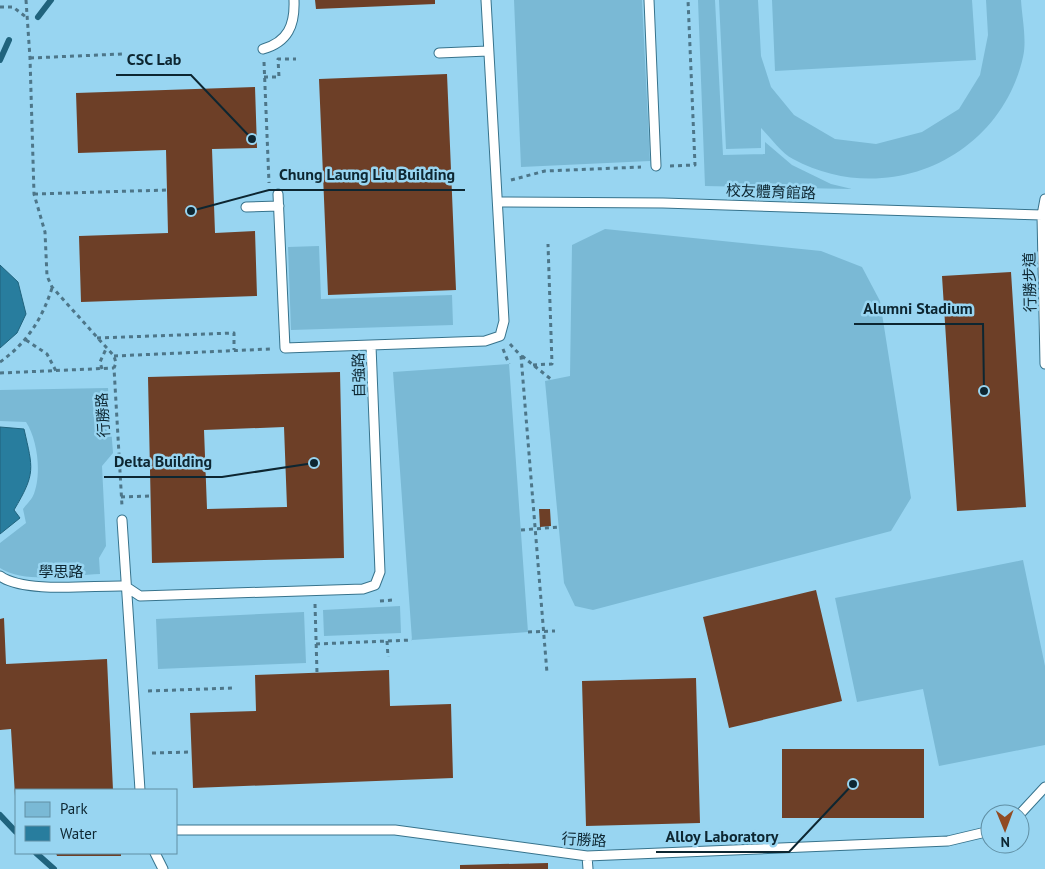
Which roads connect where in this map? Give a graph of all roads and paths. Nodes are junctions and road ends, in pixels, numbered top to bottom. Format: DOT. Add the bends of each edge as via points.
graph roads {
  1 [pos="26,0"];
  2 [pos="294,0"];
  3 [pos="486,0"];
  4 [pos="649,0"];
  5 [pos="688,0"];
  6 [pos="0,7"];
  7 [pos="26,17"];
  8 [pos="263,49"];
  9 [pos="488,51"];
  10 [pos="439,53"];
  11 [pos="122,54"];
  12 [pos="30,58"];
  13 [pos="296,59"];
  14 [pos="656,166"];
  15 [pos="506,182"];
  16 [pos="167,190"];
  17 [pos="34,194"];
  18 [pos="278,194"];
  19 [pos="1045,199"];
  20 [pos="498,202"];
  21 [pos="274,206"];
  22 [pos="246,207"];
  23 [pos="1042,215"];
  24 [pos="548,244"];
  25 [pos="52,287"];
  26 [pos="500,336"];
  27 [pos="97,338"];
  28 [pos="26,340"];
  29 [pos="371,346"];
  30 [pos="502,346"];
  31 [pos="285,348"];
  32 [pos="106,349"];
  33 [pos="234,350"];
  34 [pos="114,356"];
  35 [pos="521,356"];
  36 [pos="0,362"];
  37 [pos="509,364"];
  38 [pos="1045,364"];
  39 [pos="533,365"];
  40 [pos="114,368"];
  41 [pos="102,369"];
  42 [pos="56,371"];
  43 [pos="0,373"];
  44 [pos="552,380"];
  45 [pos="150,496"];
  46 [pos="121,497"];
  47 [pos="122,520"];
  48 [pos="559,527"];
  49 [pos="534,529"];
  50 [pos="520,530"];
  51 [pos="0,576"];
  52 [pos="125,586"];
  53 [pos="393,600"];
  54 [pos="377,601"];
  55 [pos="315,603"];
  56 [pos="542,631"];
  57 [pos="555,631"];
  58 [pos="528,632"];
  59 [pos="412,640"];
  60 [pos="387,641"];
  61 [pos="316,644"];
  62 [pos="388,657"];
  63 [pos="317,672"];
  64 [pos="547,673"];
  65 [pos="233,688"];
  66 [pos="133,692"];
  67 [pos="192,752"];
  68 [pos="138,754"];
  69 [pos="1045,787"];
  70 [pos="140,789"];
  71 [pos="1029,804"];
  72 [pos="178,830"];
  73 [pos="980,833"];
  74 [pos="156,854"];
  75 [pos="587,856"];
  76 [pos="163,869"];
  77 [pos="588,869"];
  1 -- 7 [label="path"];
  2 -- 8 [label="lane" via="289,33 277,45"];
  3 -- 9 [label="lane"];
  4 -- 14 [label="lane"];
  5 -- 14 [label="path" via="695,165"];
  6 -- 7 [label="path" via="12,7"];
  7 -- 12 [label="path"];
  9 -- 10 [label="lane"];
  9 -- 20 [label="lane"];
  11 -- 12 [label="path"];
  12 -- 17 [label="path"];
  13 -- 21 [label="path" via="278,59 279,77 264,78"];
  14 -- 15 [label="path" via="545,171"];
  16 -- 17 [label="path"];
  17 -- 25 [label="path" via="45,232 47,276"];
  18 -- 21 [label="lane"];
  19 -- 23 [label="lane, 行勝步道"];
  20 -- 23 [label="lane, 校友體育館路" via="653,203"];
  20 -- 26 [label="lane" via="504,321"];
  21 -- 22 [label="lane"];
  21 -- 31 [label="lane"];
  23 -- 38 [label="lane, 行勝步道"];
  24 -- 39 [label="path" via="552,364"];
  25 -- 27 [label="path"];
  25 -- 28 [label="path" via="40,321"];
  26 -- 29 [label="lane, 自強路" via="485,341"];
  26 -- 35 [label="path"];
  27 -- 32 [label="path"];
  27 -- 33 [label="path" via="234,333"];
  28 -- 36 [label="path"];
  28 -- 42 [label="path" via="47,354"];
  29 -- 31 [label="lane"];
  29 -- 52 [label="lane, 自強路" via="380,572 375,585 140,596"];
  30 -- 37 [label="path"];
  31 -- 33 [label="path"];
  32 -- 34 [label="path"];
  32 -- 41 [label="path" via="100,362"];
  33 -- 34 [label="path"];
  34 -- 40 [label="path, 行勝路"];
  35 -- 39 [label="path"];
  35 -- 49 [label="path"];
  39 -- 44 [label="path"];
  40 -- 41 [label="path"];
  40 -- 46 [label="path, 行勝路"];
  41 -- 42 [label="path"];
  42 -- 43 [label="path"];
  45 -- 46 [label="path"];
  46 -- 47 [label="path, 行勝路"];
  47 -- 52 [label="lane"];
  48 -- 49 [label="path"];
  49 -- 50 [label="path"];
  49 -- 56 [label="path"];
  51 -- 52 [label="lane, 學思路" via="7,582 24,586"];
  52 -- 66 [label="lane"];
  53 -- 54 [label="path"];
  55 -- 61 [label="path"];
  56 -- 57 [label="path"];
  56 -- 58 [label="path"];
  56 -- 64 [label="path"];
  59 -- 60 [label="path"];
  60 -- 61 [label="path"];
  60 -- 62 [label="path"];
  61 -- 63 [label="path"];
  65 -- 66 [label="path"];
  66 -- 68 [label="lane"];
  67 -- 68 [label="path"];
  68 -- 70 [label="lane"];
  69 -- 71 [label="lane"];
  72 -- 75 [label="lane, 行勝路" via="395,830"];
  73 -- 75 [label="lane, 行勝路" via="948,841"];
  74 -- 76 [label="lane"];
  75 -- 77 [label="lane"];
}
